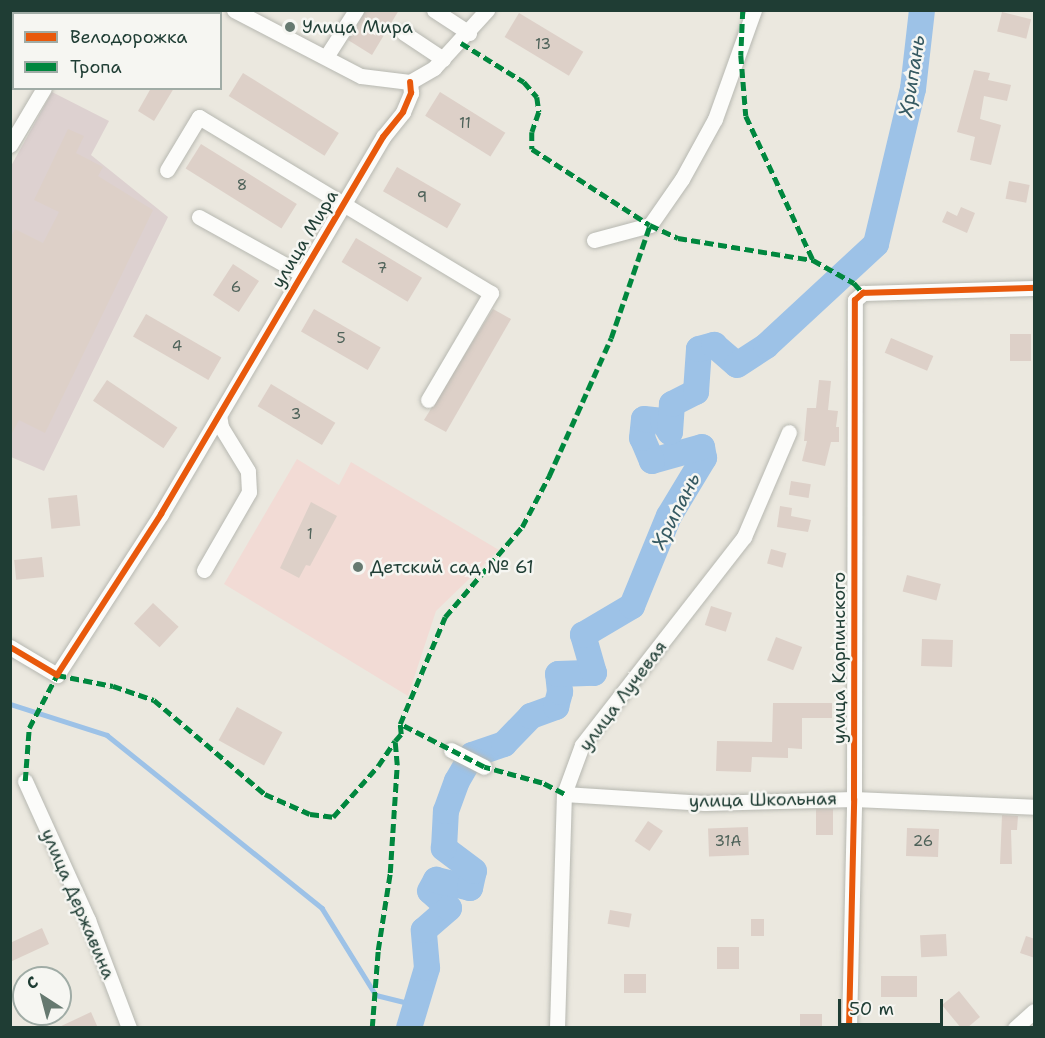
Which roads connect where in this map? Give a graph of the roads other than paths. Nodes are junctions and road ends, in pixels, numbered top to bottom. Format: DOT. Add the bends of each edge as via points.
graph roads {
  1 [pos="234,10"];
  2 [pos="356,10"];
  3 [pos="434,10"];
  4 [pos="487,10"];
  5 [pos="754,10"];
  6 [pos="404,33"];
  7 [pos="469,33"];
  8 [pos="326,57"];
  9 [pos="443,59"];
  10 [pos="410,82"];
  11 [pos="43,90"];
  12 [pos="10,145"];
  13 [pos="167,170"];
  14 [pos="344,203"];
  15 [pos="199,217"];
  16 [pos="594,240"];
  17 [pos="302,274"];
  18 [pos="1035,288"];
  19 [pos="428,400"];
  20 [pos="220,413"];
  21 [pos="789,432"];
  22 [pos="204,570"];
  23 [pos="10,647"];
  24 [pos="451,750"];
  25 [pos="484,767"];
  26 [pos="25,781"];
  27 [pos="564,794"];
  28 [pos="854,799"];
  29 [pos="1035,807"];
  30 [pos="1035,1011"];
  31 [pos="129,1028"];
  32 [pos="557,1028"];
  33 [pos="849,1028"];
  34 [pos="1015,1028"];
  1 -- 8 [label="street"];
  2 -- 8 [label="street"];
  3 -- 7 [label="street"];
  4 -- 7 [label="street"];
  5 -- 16 [label="street" via="715,118 650,225"];
  6 -- 9 [label="street"];
  7 -- 9 [label="street"];
  8 -- 10 [label="street" via="361,76"];
  9 -- 10 [label="street"];
  10 -- 14 [label="street, улица Мира" via="411,93 403,111"];
  11 -- 12 [label="street"];
  13 -- 14 [label="street" via="199,117"];
  14 -- 17 [label="street, улица Мира"];
  14 -- 19 [label="street" via="491,293"];
  15 -- 17 [label="street"];
  17 -- 20 [label="street, улица Мира"];
  18 -- 28 [label="street, улица Карпинского" via="863,293 855,300"];
  20 -- 22 [label="street" via="221,427 248,471 249,492"];
  20 -- 23 [label="street, улица Мира" via="143,544 57,675"];
  21 -- 27 [label="street, улица Лучевая" via="744,537 582,745"];
  24 -- 25 [label="street"];
  26 -- 31 [label="street, улица Державина" via="88,920"];
  27 -- 28 [label="street, улица Школьная" via="705,803"];
  27 -- 32 [label="street, улица Лучевая"];
  28 -- 29 [label="street, улица Школьная"];
  28 -- 33 [label="street, улица Карпинского"];
  30 -- 34 [label="street"];
}
